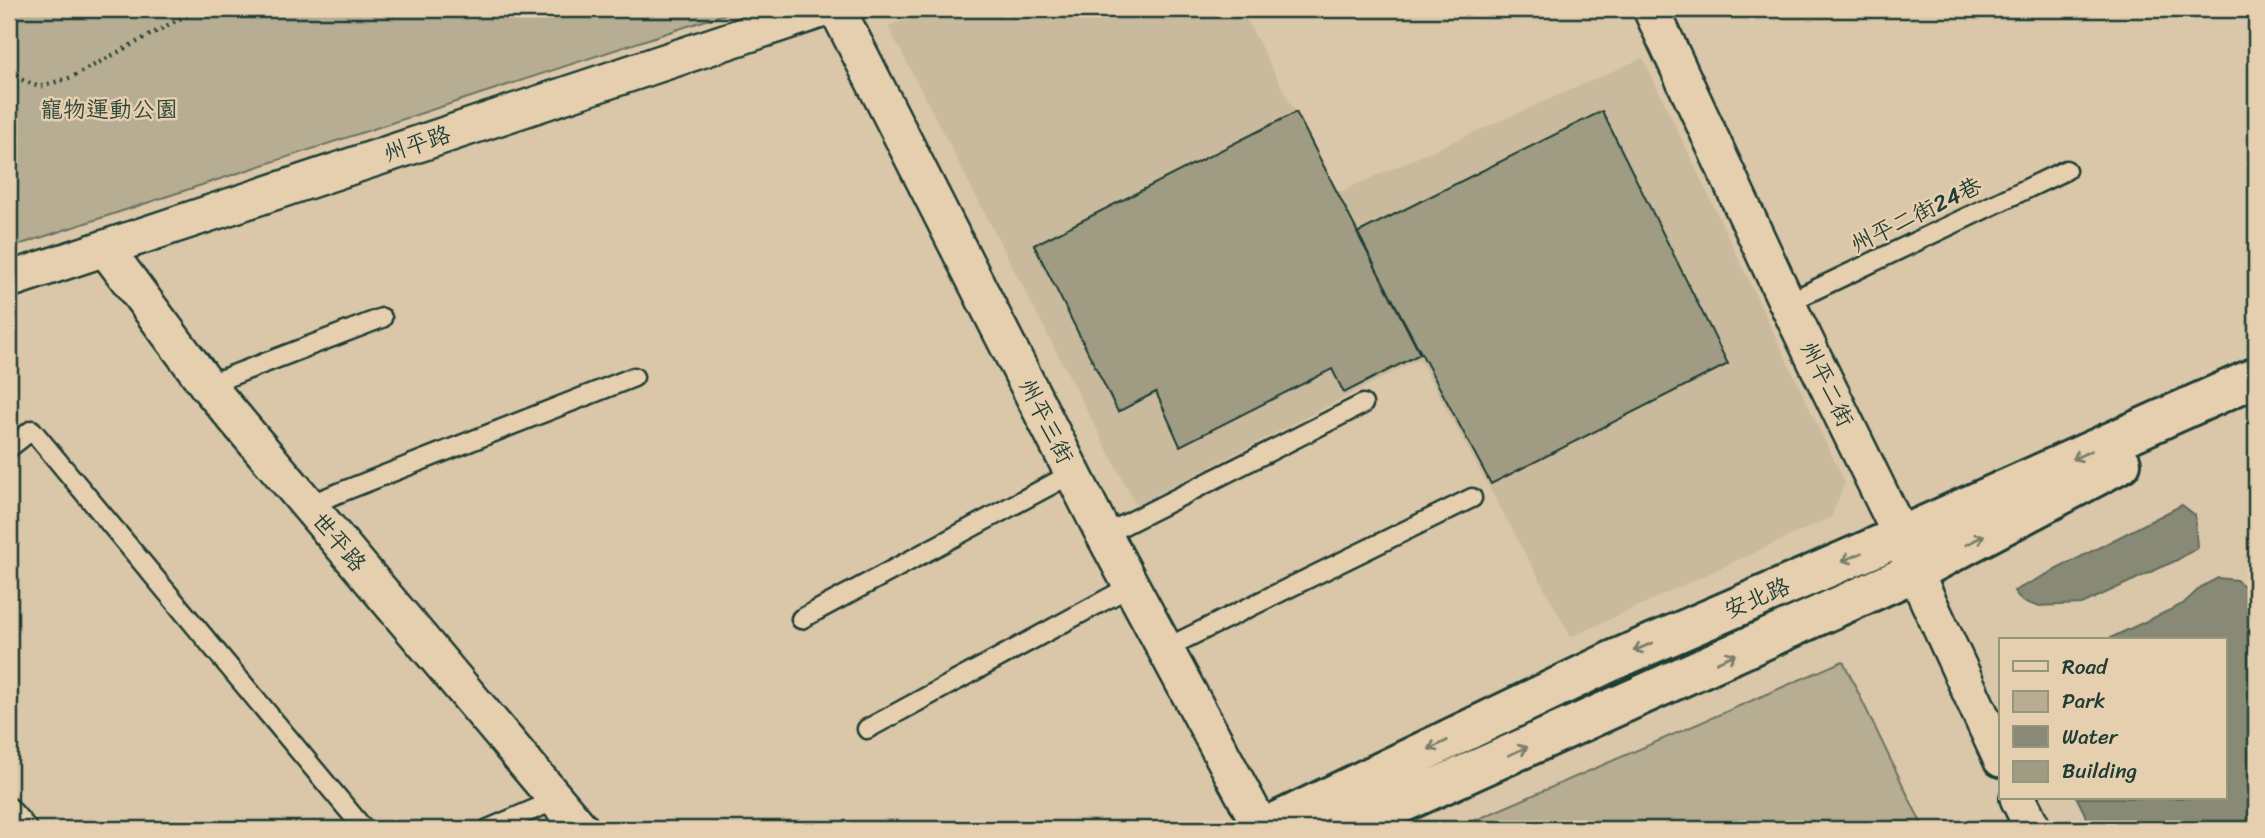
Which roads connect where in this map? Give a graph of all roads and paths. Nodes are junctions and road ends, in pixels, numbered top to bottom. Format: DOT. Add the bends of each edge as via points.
graph roads {
  1 [pos="198,9"];
  2 [pos="824,9"];
  3 [pos="837,9"];
  4 [pos="1651,9"];
  5 [pos="9,74"];
  6 [pos="2066,170"];
  7 [pos="105,247"];
  8 [pos="9,280"];
  9 [pos="1787,303"];
  10 [pos="382,318"];
  11 [pos="634,377"];
  12 [pos="2256,377"];
  13 [pos="208,384"];
  14 [pos="2256,401"];
  15 [pos="1363,404"];
  16 [pos="9,448"];
  17 [pos="1073,473"];
  18 [pos="1472,498"];
  19 [pos="308,505"];
  20 [pos="1104,535"];
  21 [pos="1901,536"];
  22 [pos="1915,572"];
  23 [pos="1131,586"];
  24 [pos="801,619"];
  25 [pos="1164,649"];
  26 [pos="867,729"];
  27 [pos="1999,755"];
  28 [pos="556,800"];
  29 [pos="2019,800"];
  30 [pos="9,807"];
  31 [pos="28,829"];
  32 [pos="364,829"];
  33 [pos="488,829"];
  34 [pos="581,829"];
  35 [pos="1262,829"];
  36 [pos="1344,829"];
  37 [pos="2033,829"];
  1 -- 5 [label="path" via="72,77 39,86"];
  2 -- 7 [label="street, 州平路"];
  3 -- 17 [label="street, 州平三街"];
  4 -- 9 [label="street, 州平二街"];
  6 -- 9 [label="lane, 州平二街24巷"];
  7 -- 8 [label="street, 州平路"];
  7 -- 13 [label="street, 世平路"];
  9 -- 21 [label="street, 州平二街"];
  10 -- 13 [label="lane"];
  11 -- 19 [label="lane"];
  12 -- 21 [label="street, 安北路, one-way"];
  13 -- 19 [label="street, 世平路"];
  22 -- 14 [label="street, 安北路, one-way" via="2176,434"];
  15 -- 20 [label="lane"];
  16 -- 32 [label="lane" via="32,430"];
  17 -- 20 [label="street, 州平三街"];
  17 -- 24 [label="lane"];
  18 -- 25 [label="lane"];
  19 -- 28 [label="street, 世平路"];
  20 -- 23 [label="street, 州平三街"];
  21 -- 22 [label="street, 州平二街"];
  21 -- 35 [label="street, 安北路, one-way" via="1612,661"];
  22 -- 27 [label="street, 州平二街"];
  36 -- 22 [label="street, 安北路, one-way"];
  23 -- 25 [label="street, 州平三街"];
  23 -- 26 [label="lane"];
  25 -- 35 [label="street, 州平三街"];
  28 -- 33 [label="lane"];
  28 -- 34 [label="street, 世平路"];
  29 -- 37 [label="street"];
  30 -- 31 [label="lane"];
}
